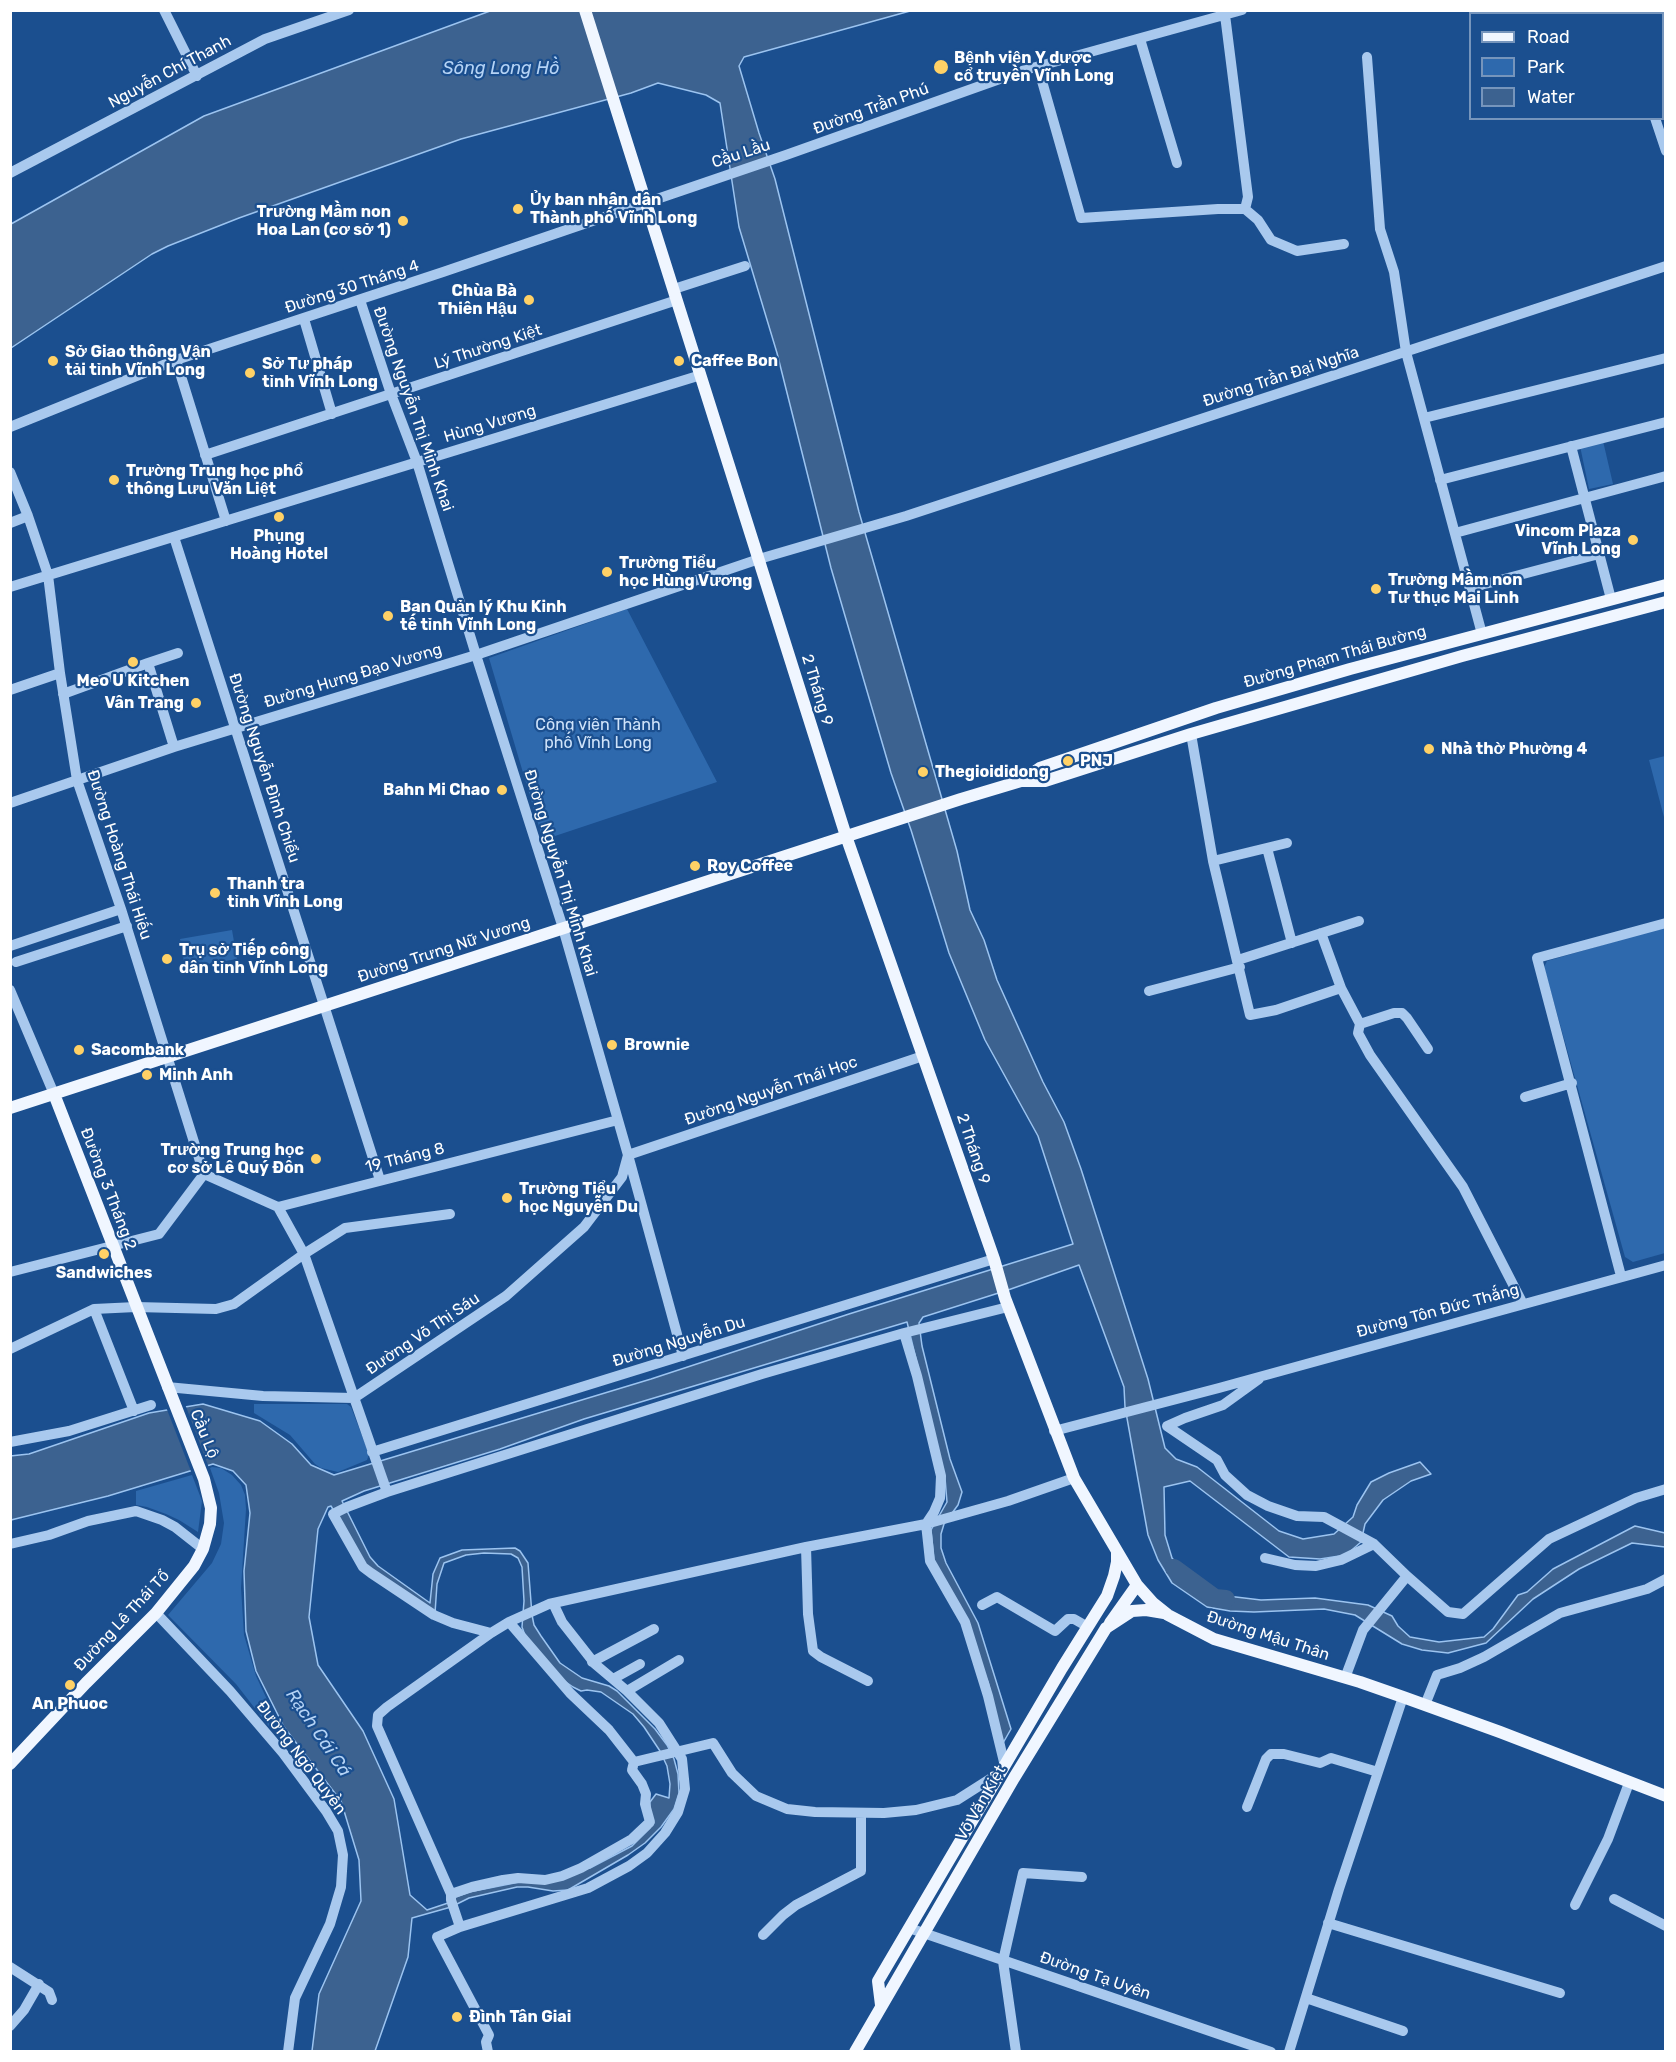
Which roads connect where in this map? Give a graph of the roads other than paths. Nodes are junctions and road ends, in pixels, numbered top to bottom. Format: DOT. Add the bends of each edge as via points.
graph roads {
  1 [pos="164,10"];
  2 [pos="585,10"];
  3 [pos="1242,10"];
  4 [pos="347,11"];
  5 [pos="1225,15"];
  6 [pos="1140,39"];
  7 [pos="1367,57"];
  8 [pos="1038,67"];
  9 [pos="197,76"];
  10 [pos="1656,120"];
  11 [pos="1665,151"];
  12 [pos="786,155"];
  13 [pos="1177,164"];
  14 [pos="10,173"];
  15 [pos="706,182"];
  16 [pos="646,202"];
  17 [pos="1245,209"];
  18 [pos="1344,244"];
  19 [pos="745,266"];
  20 [pos="1665,266"];
  21 [pos="675,295"];
  22 [pos="360,300"];
  23 [pos="304,319"];
  24 [pos="1406,352"];
  25 [pos="1665,358"];
  26 [pos="176,360"];
  27 [pos="700,375"];
  28 [pos="392,394"];
  29 [pos="332,414"];
  30 [pos="1424,418"];
  31 [pos="1665,422"];
  32 [pos="10,427"];
  33 [pos="1571,446"];
  34 [pos="206,455"];
  35 [pos="417,462"];
  36 [pos="10,472"];
  37 [pos="1665,476"];
  38 [pos="1440,480"];
  39 [pos="1584,498"];
  40 [pos="28,516"];
  41 [pos="226,521"];
  42 [pos="10,523"];
  43 [pos="1455,533"];
  44 [pos="174,537"];
  45 [pos="1599,554"];
  46 [pos="773,555"];
  47 [pos="759,559"];
  48 [pos="48,575"];
  49 [pos="1665,585"];
  50 [pos="10,587"];
  51 [pos="1470,588"];
  52 [pos="1611,599"];
  53 [pos="1665,602"];
  54 [pos="1534,620"];
  55 [pos="1482,634"];
  56 [pos="1538,635"];
  57 [pos="178,653"];
  58 [pos="476,655"];
  59 [pos="148,663"];
  60 [pos="60,673"];
  61 [pos="10,690"];
  62 [pos="63,694"];
  63 [pos="1186,718"];
  64 [pos="235,727"];
  65 [pos="1191,734"];
  66 [pos="174,747"];
  67 [pos="77,780"];
  68 [pos="1021,781"];
  69 [pos="10,803"];
  70 [pos="887,823"];
  71 [pos="846,836"];
  72 [pos="1287,843"];
  73 [pos="1267,848"];
  74 [pos="1213,861"];
  75 [pos="121,909"];
  76 [pos="1359,921"];
  77 [pos="1665,922"];
  78 [pos="127,926"];
  79 [pos="563,928"];
  80 [pos="1321,933"];
  81 [pos="1292,942"];
  82 [pos="10,946"];
  83 [pos="1239,964"];
  84 [pos="13,966"];
  85 [pos="1341,988"];
  86 [pos="10,990"];
  87 [pos="1149,990"];
  88 [pos="324,1006"];
  89 [pos="1360,1024"];
  90 [pos="1428,1049"];
  91 [pos="922,1056"];
  92 [pos="167,1057"];
  93 [pos="1572,1083"];
  94 [pos="54,1094"];
  95 [pos="1525,1097"];
  96 [pos="10,1108"];
  97 [pos="618,1120"];
  98 [pos="628,1155"];
  99 [pos="204,1174"];
  100 [pos="380,1180"];
  101 [pos="278,1207"];
  102 [pos="450,1214"];
  103 [pos="112,1246"];
  104 [pos="304,1254"];
  105 [pos="994,1262"];
  106 [pos="1665,1265"];
  107 [pos="10,1272"];
  108 [pos="1621,1276"];
  109 [pos="1006,1302"];
  110 [pos="1522,1304"];
  111 [pos="136,1307"];
  112 [pos="94,1309"];
  113 [pos="904,1333"];
  114 [pos="10,1349"];
  115 [pos="683,1356"];
  116 [pos="1264,1375"];
  117 [pos="168,1387"];
  118 [pos="354,1398"];
  119 [pos="173,1402"];
  120 [pos="151,1405"];
  121 [pos="134,1411"];
  122 [pos="1054,1431"];
  123 [pos="10,1442"];
  124 [pos="373,1454"];
  125 [pos="1074,1478"];
  126 [pos="204,1479"];
  127 [pos="386,1489"];
  128 [pos="1665,1489"];
  129 [pos="928,1523"];
  130 [pos="10,1544"];
  131 [pos="1374,1544"];
  132 [pos="806,1547"];
  133 [pos="1116,1549"];
  134 [pos="203,1550"];
  135 [pos="1265,1558"];
  136 [pos="1407,1576"];
  137 [pos="1665,1579"];
  138 [pos="1137,1585"];
  139 [pos="1108,1592"];
  140 [pos="554,1603"];
  141 [pos="982,1605"];
  142 [pos="156,1613"];
  143 [pos="1165,1613"];
  144 [pos="511,1621"];
  145 [pos="1090,1623"];
  146 [pos="1106,1628"];
  147 [pos="654,1629"];
  148 [pos="491,1633"];
  149 [pos="679,1660"];
  150 [pos="592,1662"];
  151 [pos="640,1664"];
  152 [pos="1345,1678"];
  153 [pos="613,1679"];
  154 [pos="868,1681"];
  155 [pos="627,1691"];
  156 [pos="1403,1697"];
  157 [pos="1425,1705"];
  158 [pos="674,1751"];
  159 [pos="638,1761"];
  160 [pos="10,1764"];
  161 [pos="1003,1769"];
  162 [pos="1378,1772"];
  163 [pos="1629,1783"];
  164 [pos="1665,1796"];
  165 [pos="1247,1807"];
  166 [pos="861,1813"];
  167 [pos="1082,1876"];
  168 [pos="1614,1899"];
  169 [pos="452,1901"];
  170 [pos="1575,1905"];
  171 [pos="1328,1923"];
  172 [pos="1665,1926"];
  173 [pos="460,1927"];
  174 [pos="909,1928"];
  175 [pos="924,1933"];
  176 [pos="763,1935"];
  177 [pos="1003,1961"];
  178 [pos="10,1967"];
  179 [pos="39,1984"];
  180 [pos="1560,1993"];
  181 [pos="1306,1998"];
  182 [pos="52,2000"];
  183 [pos="881,2005"];
  184 [pos="10,2026"];
  185 [pos="1403,2031"];
  186 [pos="856,2050"];
  187 [pos="288,2052"];
  188 [pos="488,2052"];
  189 [pos="1016,2052"];
  190 [pos="1271,2052"];
  191 [pos="1289,2052"];
  1 -- 9 [label="street"];
  2 -- 16 [label="main road, 2 Tháng 9"];
  3 -- 5 [label="street, Đường Trần Phú"];
  4 -- 9 [label="street, Nguyễn Chí Thanh" via="265,39"];
  5 -- 6 [label="street, Đường Trần Phú"];
  5 -- 17 [label="street" via="1248,197"];
  6 -- 8 [label="street, Đường Trần Phú"];
  6 -- 13 [label="street"];
  7 -- 24 [label="street" via="1380,229 1394,272"];
  8 -- 12 [label="street, Đường Trần Phú"];
  8 -- 17 [label="street" via="1081,218"];
  9 -- 14 [label="street, Nguyễn Chí Thanh"];
  10 -- 11 [label="street"];
  12 -- 15 [label="street, Cầu Lầu"];
  15 -- 16 [label="street, Đường 30 Tháng 4"];
  16 -- 21 [label="main road, 2 Tháng 9"];
  16 -- 22 [label="street, Đường 30 Tháng 4"];
  17 -- 18 [label="street" via="1271,240 1297,251"];
  19 -- 21 [label="street, Lý Thường Kiệt"];
  20 -- 24 [label="street, Đường Trần Đại Nghĩa"];
  21 -- 27 [label="main road, 2 Tháng 9"];
  21 -- 28 [label="street, Lý Thường Kiệt"];
  22 -- 23 [label="street, Đường 30 Tháng 4"];
  22 -- 28 [label="street, Đường Nguyễn Thị Minh Khai"];
  23 -- 26 [label="street, Đường 30 Tháng 4"];
  23 -- 29 [label="street"];
  24 -- 30 [label="street"];
  24 -- 46 [label="street, Đường Trần Đại Nghĩa" via="906,516"];
  25 -- 30 [label="street"];
  26 -- 32 [label="street, Đường 30 Tháng 4"];
  26 -- 34 [label="street"];
  27 -- 35 [label="street, Hùng Vương"];
  27 -- 47 [label="main road, 2 Tháng 9"];
  28 -- 29 [label="street, Lý Thường Kiệt"];
  28 -- 35 [label="street, Đường Nguyễn Thị Minh Khai"];
  29 -- 34 [label="street, Lý Thường Kiệt"];
  30 -- 38 [label="street"];
  31 -- 33 [label="street"];
  33 -- 38 [label="street"];
  33 -- 39 [label="street"];
  34 -- 41 [label="street"];
  35 -- 41 [label="street, Hùng Vương"];
  35 -- 58 [label="street, Đường Nguyễn Thị Minh Khai"];
  36 -- 40 [label="street, Đường Hoàng Thái Hiếu"];
  37 -- 39 [label="street"];
  38 -- 43 [label="street"];
  39 -- 43 [label="street"];
  39 -- 45 [label="street"];
  40 -- 42 [label="street"];
  40 -- 48 [label="street, Đường Hoàng Thái Hiếu"];
  41 -- 44 [label="street, Hùng Vương"];
  43 -- 51 [label="street"];
  44 -- 48 [label="street, Hùng Vương"];
  44 -- 64 [label="street, Đường Nguyễn Đình Chiểu"];
  45 -- 51 [label="street"];
  45 -- 52 [label="street"];
  46 -- 47 [label="street, Đường Hưng Đạo Vương"];
  47 -- 58 [label="street, Đường Hưng Đạo Vương"];
  47 -- 71 [label="main road, 2 Tháng 9"];
  48 -- 50 [label="street, Hùng Vương"];
  48 -- 60 [label="street, Đường Hoàng Thái Hiếu"];
  49 -- 52 [label="main road, Đường Phạm Thái Bường"];
  51 -- 55 [label="street"];
  52 -- 54 [label="main road, Đường Phạm Thái Bường"];
  53 -- 56 [label="main road, Đường Phạm Thái Bường"];
  54 -- 55 [label="main road, Đường Phạm Thái Bường"];
  54 -- 56 [label="main road"];
  55 -- 63 [label="main road, Đường Phạm Thái Bường"];
  56 -- 65 [label="main road, Đường Phạm Thái Bường"];
  57 -- 59 [label="street"];
  58 -- 64 [label="street, Đường Hưng Đạo Vương"];
  58 -- 79 [label="street, Đường Nguyễn Thị Minh Khai"];
  59 -- 62 [label="street"];
  59 -- 66 [label="street"];
  60 -- 61 [label="street"];
  60 -- 62 [label="street, Đường Hoàng Thái Hiếu"];
  62 -- 67 [label="street, Đường Hoàng Thái Hiếu"];
  63 -- 65 [label="main road"];
  63 -- 68 [label="main road, Đường Phạm Thái Bường" via="1040,768"];
  64 -- 66 [label="street, Đường Hưng Đạo Vương"];
  64 -- 88 [label="street, Đường Nguyễn Đình Chiểu"];
  65 -- 68 [label="main road, Đường Phạm Thái Bường" via="1044,781"];
  65 -- 74 [label="street"];
  66 -- 67 [label="street, Đường Hưng Đạo Vương"];
  67 -- 69 [label="street, Đường Hưng Đạo Vương"];
  67 -- 75 [label="street, Đường Hoàng Thái Hiếu"];
  68 -- 70 [label="main road, Đường Phạm Thái Bường"];
  70 -- 71 [label="main road, Đường Trưng Nữ Vương"];
  71 -- 79 [label="main road, Đường Trưng Nữ Vương"];
  71 -- 91 [label="main road, 2 Tháng 9"];
  72 -- 73 [label="street"];
  73 -- 74 [label="street"];
  73 -- 81 [label="street"];
  74 -- 83 [label="street"];
  75 -- 78 [label="street, Đường Hoàng Thái Hiếu"];
  75 -- 82 [label="street"];
  76 -- 80 [label="street"];
  77 -- 93 [label="street" via="1537,958"];
  78 -- 84 [label="street"];
  78 -- 92 [label="street, Đường Hoàng Thái Hiếu"];
  79 -- 88 [label="main road, Đường Trưng Nữ Vương"];
  79 -- 97 [label="street, Đường Nguyễn Thị Minh Khai"];
  80 -- 81 [label="street"];
  80 -- 85 [label="street"];
  81 -- 83 [label="street"];
  82 -- 84 [label="street" via="16,955"];
  83 -- 85 [label="street" via="1250,1015"];
  83 -- 87 [label="street"];
  85 -- 89 [label="street"];
  86 -- 94 [label="street, Đường 3 Tháng 2"];
  88 -- 92 [label="main road, Đường Trưng Nữ Vương"];
  88 -- 100 [label="street, Đường Nguyễn Đình Chiểu"];
  89 -- 90 [label="street" via="1402,1013"];
  89 -- 110 [label="street" via="1358,1033 1370,1055 1463,1187"];
  91 -- 98 [label="street, Đường Nguyễn Thái Học"];
  91 -- 105 [label="main road, 2 Tháng 9"];
  92 -- 94 [label="main road, Đường Trưng Nữ Vương"];
  92 -- 99 [label="street, Đường Hoàng Thái Hiếu"];
  93 -- 95 [label="street"];
  93 -- 108 [label="street"];
  94 -- 96 [label="main road, Đường Trưng Nữ Vương"];
  94 -- 103 [label="main road, Đường 3 Tháng 2"];
  97 -- 98 [label="street, Đường Nguyễn Thị Minh Khai"];
  97 -- 100 [label="street, 19 Tháng 8"];
  98 -- 115 [label="street, Đường Nguyễn Thị Minh Khai"];
  98 -- 118 [label="street, Đường Võ Thị Sáu" via="622,1177 584,1227 515,1289"];
  99 -- 101 [label="street"];
  99 -- 103 [label="street" via="159,1234"];
  100 -- 101 [label="street, 19 Tháng 8"];
  101 -- 104 [label="street"];
  102 -- 104 [label="street" via="345,1228"];
  103 -- 107 [label="street"];
  103 -- 111 [label="main road, Đường 3 Tháng 2"];
  104 -- 111 [label="street" via="234,1304 216,1308"];
  104 -- 118 [label="street"];
  105 -- 109 [label="main road, 2 Tháng 9"];
  105 -- 115 [label="street, Đường Nguyễn Du"];
  106 -- 108 [label="street, Đường Tôn Đức Thắng"];
  108 -- 110 [label="street, Đường Tôn Đức Thắng"];
  109 -- 113 [label="street"];
  109 -- 122 [label="main road, Đường Mậu Thân"];
  110 -- 116 [label="street, Đường Tôn Đức Thắng"];
  111 -- 112 [label="street"];
  111 -- 117 [label="main road, Đường 3 Tháng 2"];
  112 -- 114 [label="street"];
  112 -- 121 [label="street"];
  113 -- 127 [label="street"];
  113 -- 129 [label="street" via="941,1476 940,1498"];
  115 -- 124 [label="street, Đường Nguyễn Du"];
  116 -- 122 [label="street, Đường Tôn Đức Thắng"];
  116 -- 131 [label="street" via="1223,1405 1167,1426 1217,1460 1225,1475 1247,1495 1297,1516 1324,1517"];
  117 -- 118 [label="street" via="263,1396"];
  117 -- 119 [label="main road, Đường 3 Tháng 2"];
  118 -- 124 [label="street"];
  119 -- 126 [label="main road, Cầu Lộ"];
  120 -- 121 [label="street"];
  121 -- 123 [label="street" via="69,1431"];
  122 -- 125 [label="main road, Đường Mậu Thân"];
  124 -- 127 [label="street"];
  125 -- 129 [label="street"];
  125 -- 133 [label="main road, Đường Mậu Thân"];
  126 -- 134 [label="main road, Đường Lê Thái Tổ" via="211,1508"];
  127 -- 148 [label="street" via="333,1514 363,1567 434,1615"];
  128 -- 136 [label="street" via="1636,1498 1549,1539 1463,1614 1448,1612"];
  129 -- 132 [label="street"];
  129 -- 161 [label="street" via="930,1561 965,1622"];
  130 -- 134 [label="street" via="136,1511 162,1520"];
  131 -- 135 [label="street" via="1341,1560 1316,1566"];
  131 -- 136 [label="street"];
  132 -- 140 [label="street"];
  132 -- 154 [label="street" via="813,1651"];
  133 -- 138 [label="main road, Đường Mậu Thân"];
  133 -- 139 [label="main road, Võ Văn Kiệt" via="1117,1562"];
  134 -- 142 [label="main road, Đường Lê Thái Tổ"];
  136 -- 152 [label="street" via="1363,1630"];
  137 -- 157 [label="street" via="1647,1590 1560,1612 1484,1657 1437,1675"];
  138 -- 139 [label="main road"];
  138 -- 143 [label="main road, Đường Mậu Thân"];
  138 -- 146 [label="main road"];
  139 -- 145 [label="main road, Võ Văn Kiệt"];
  140 -- 144 [label="street"];
  140 -- 150 [label="street" via="562,1622"];
  141 -- 145 [label="street" via="997,1597 1055,1631 1068,1619"];
  142 -- 160 [label="main road, Đường Lê Thái Tổ"];
  142 -- 187 [label="street, Đường Ngô Quyền" via="275,1744 338,1831 343,1855 341,1887 330,1924 296,1998"];
  143 -- 146 [label="main road, Võ Văn Kiệt" via="1132,1611"];
  143 -- 152 [label="main road, Đường Mậu Thân" via="1214,1639"];
  144 -- 148 [label="street"];
  144 -- 159 [label="street" via="570,1693"];
  145 -- 146 [label="main road"];
  145 -- 161 [label="main road, Võ Văn Kiệt"];
  146 -- 175 [label="main road, Võ Văn Kiệt"];
  147 -- 150 [label="street"];
  148 -- 169 [label="street" via="378,1715 379,1734"];
  149 -- 155 [label="street"];
  150 -- 153 [label="street"];
  151 -- 153 [label="street"];
  152 -- 156 [label="main road, Đường Mậu Thân"];
  153 -- 155 [label="street"];
  155 -- 158 [label="street" via="659,1723"];
  156 -- 157 [label="main road, Đường Mậu Thân"];
  156 -- 162 [label="street"];
  157 -- 163 [label="main road, Đường Mậu Thân"];
  158 -- 159 [label="street"];
  158 -- 166 [label="street" via="713,1743 732,1773 756,1796 787,1809"];
  158 -- 173 [label="street" via="682,1759 685,1789 678,1812 647,1853 588,1888"];
  159 -- 169 [label="street" via="632,1770 646,1794 650,1822 632,1839 562,1876 545,1880 518,1878 472,1887"];
  161 -- 166 [label="street" via="957,1800 916,1810"];
  161 -- 174 [label="main road, Võ Văn Kiệt"];
  162 -- 165 [label="street" via="1331,1758 1320,1763 1271,1754"];
  162 -- 171 [label="street"];
  163 -- 164 [label="main road, Đường Mậu Thân"];
  163 -- 170 [label="street" via="1608,1839"];
  166 -- 176 [label="street" via="861,1870 796,1905"];
  167 -- 177 [label="street" via="1023,1873"];
  168 -- 172 [label="street"];
  169 -- 173 [label="street"];
  171 -- 180 [label="street"];
  171 -- 181 [label="street"];
  173 -- 188 [label="street" via="437,1937 489,2035"];
  174 -- 175 [label="street, Đường Tạ Uyên"];
  174 -- 183 [label="main road, Võ Văn Kiệt" via="878,1981"];
  175 -- 177 [label="street, Đường Tạ Uyên"];
  175 -- 183 [label="main road, Võ Văn Kiệt"];
  177 -- 189 [label="street"];
  177 -- 190 [label="street, Đường Tạ Uyên"];
  178 -- 179 [label="street"];
  179 -- 182 [label="street"];
  179 -- 184 [label="street"];
  181 -- 185 [label="street"];
  181 -- 191 [label="street"];
  183 -- 186 [label="main road, Võ Văn Kiệt"];
}
